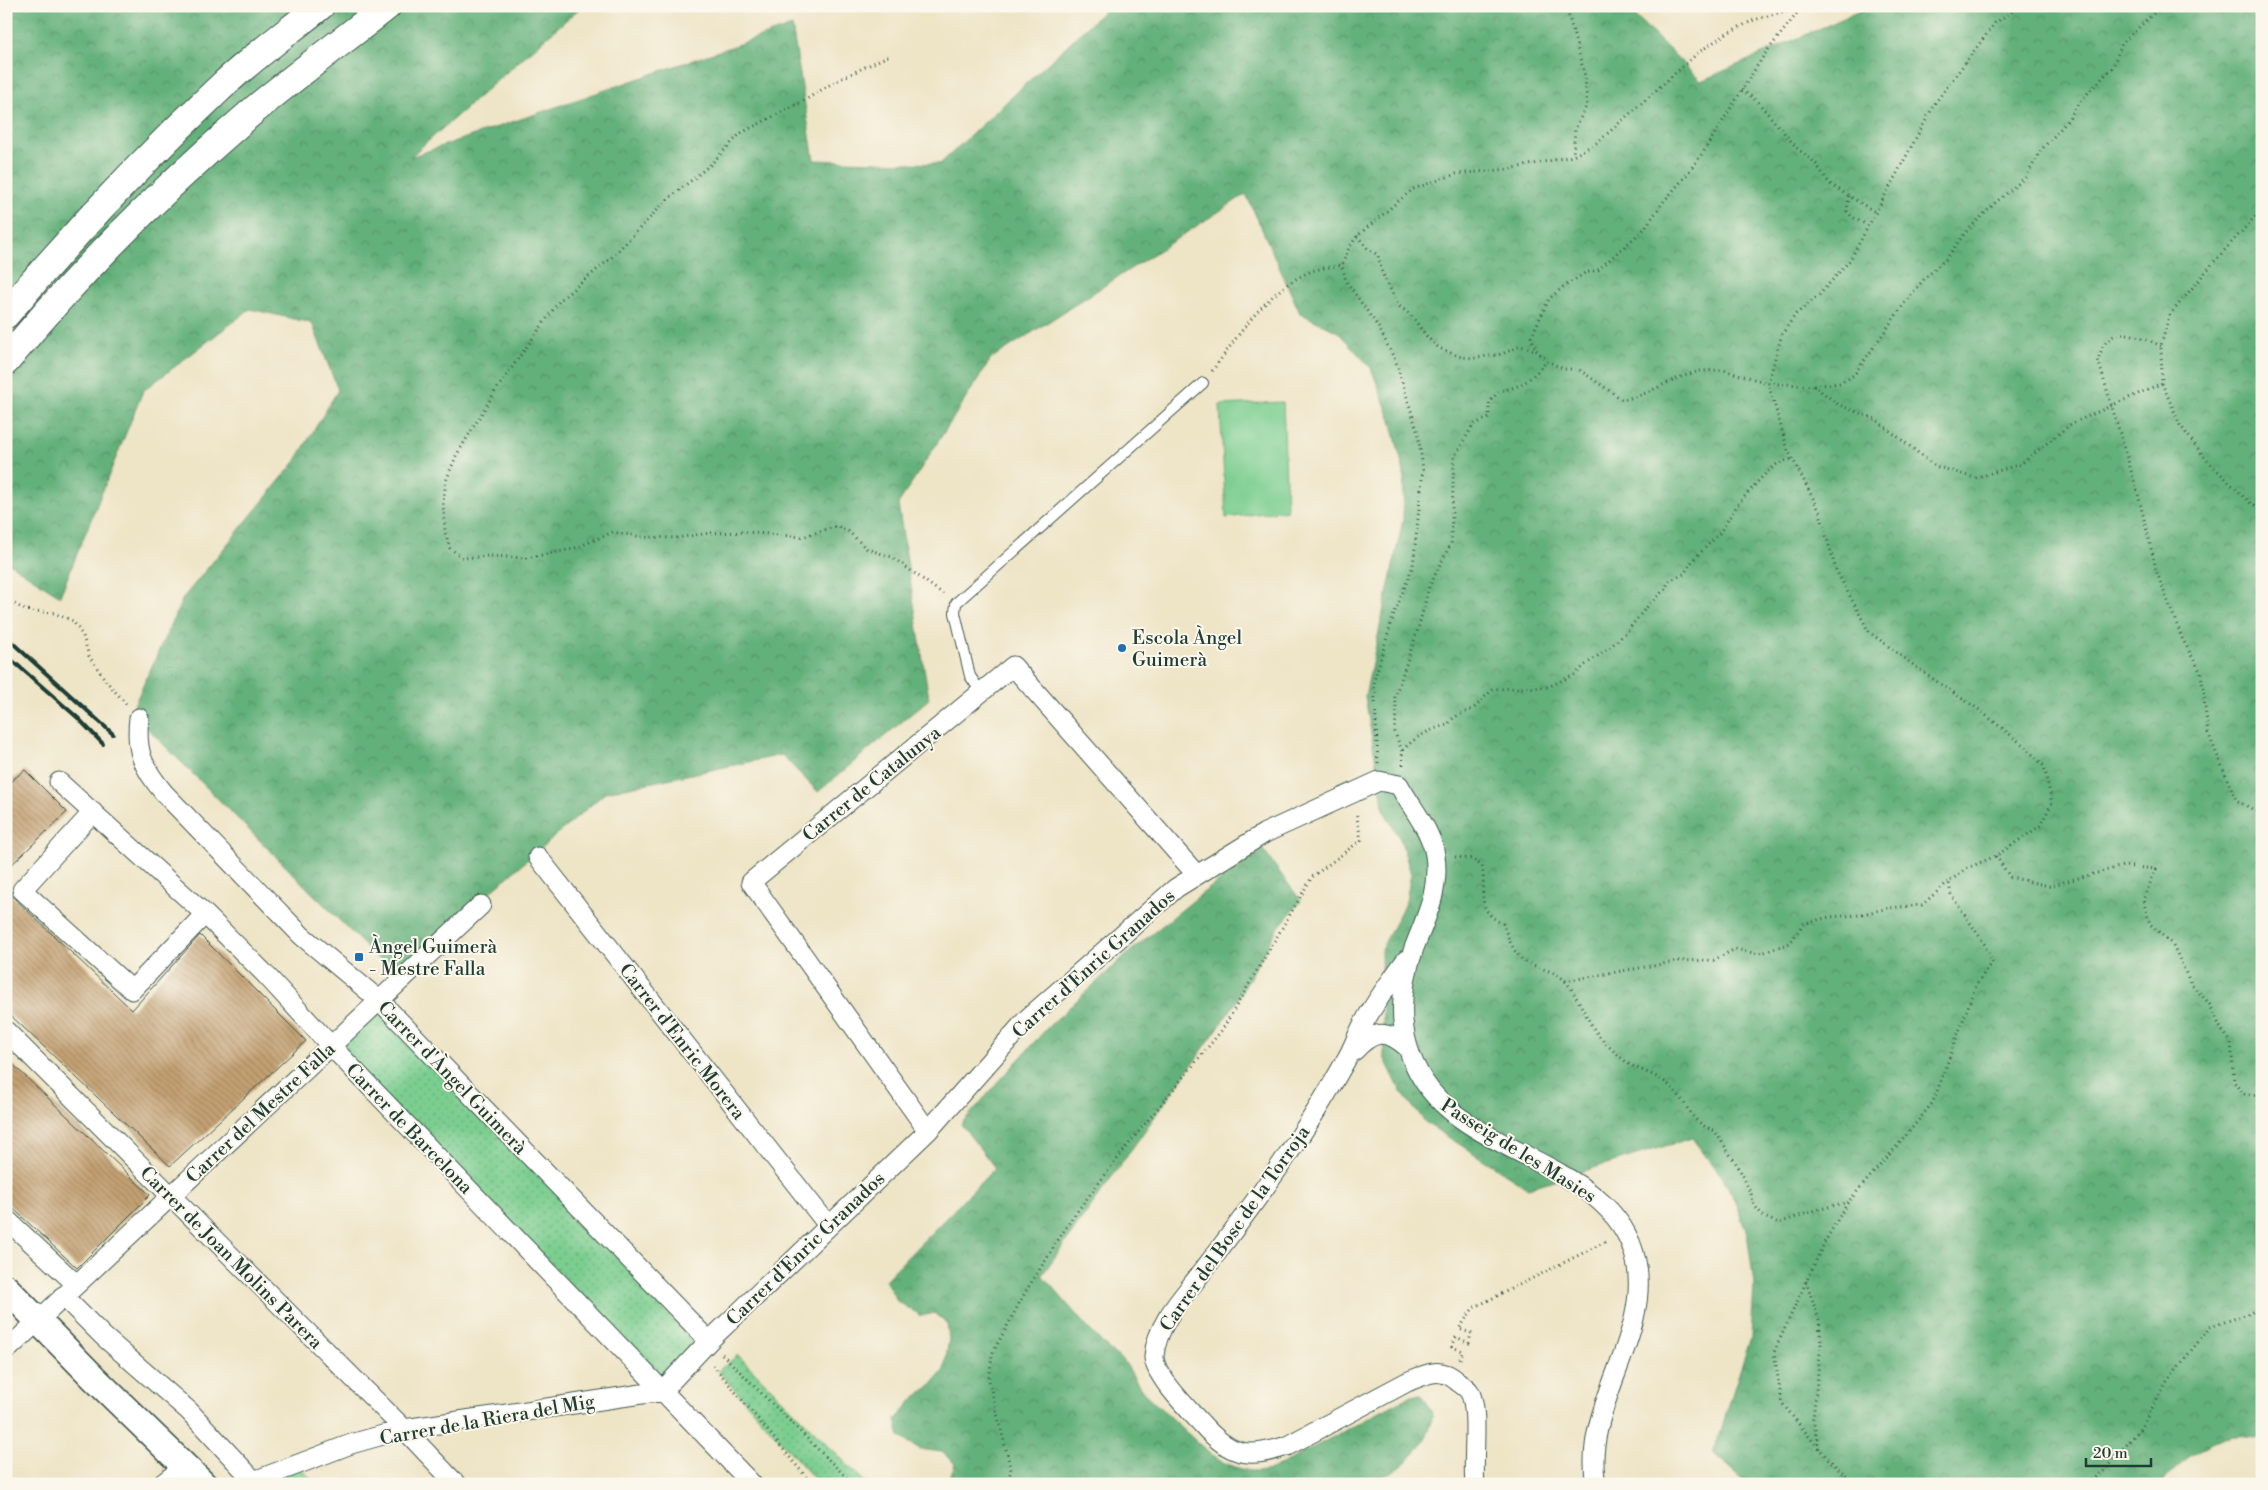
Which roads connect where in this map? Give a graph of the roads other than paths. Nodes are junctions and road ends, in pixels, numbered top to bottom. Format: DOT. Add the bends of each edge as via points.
graph roads {
  1 [pos="320,6"];
  2 [pos="387,6"];
  3 [pos="6,314"];
  4 [pos="6,360"];
  5 [pos="1203,382"];
  6 [pos="981,692"];
  7 [pos="140,718"];
  8 [pos="59,782"];
  9 [pos="93,812"];
  10 [pos="538,857"];
  11 [pos="1196,874"];
  12 [pos="481,905"];
  13 [pos="205,914"];
  14 [pos="1414,948"];
  15 [pos="379,1000"];
  16 [pos="6,1031"];
  17 [pos="331,1046"];
  18 [pos="1407,1047"];
  19 [pos="1347,1059"];
  20 [pos="928,1131"];
  21 [pos="171,1196"];
  22 [pos="6,1219"];
  23 [pos="828,1225"];
  24 [pos="6,1288"];
  25 [pos="70,1290"];
  26 [pos="38,1320"];
  27 [pos="6,1345"];
  28 [pos="705,1346"];
  29 [pos="662,1391"];
  30 [pos="404,1429"];
  31 [pos="194,1475"];
  32 [pos="162,1484"];
  33 [pos="456,1484"];
  34 [pos="752,1484"];
  35 [pos="1475,1484"];
  36 [pos="1596,1484"];
  1 -- 3 [label="highway" via="224,84 139,167 59,250"];
  2 -- 4 [label="highway" via="254,111 159,195 86,270"];
  5 -- 6 [label="lane" via="956,603 955,613 970,676"];
  6 -- 11 [label="street, Carrer de Catalunya" via="1013,666"];
  6 -- 20 [label="street, Carrer de Catalunya" via="751,882"];
  7 -- 15 [label="street, Carrer d'Àngel Guimerà" via="137,738 140,756 159,788 302,936"];
  8 -- 9 [label="street, Carrer de Barcelona"];
  9 -- 13 [label="street, Carrer de Barcelona"];
  9 -- 13 [label="street" via="22,890 132,990"];
  10 -- 23 [label="street, Carrer d'Enric Morera"];
  11 -- 14 [label="street, Carrer d'Enric Granados" via="1265,833 1379,781 1399,785 1426,830 1434,855 1435,884 1428,916"];
  11 -- 20 [label="street, Carrer d'Enric Granados" via="1027,1019"];
  12 -- 15 [label="street, Carrer del Mestre Falla"];
  13 -- 17 [label="street, Carrer de Barcelona"];
  14 -- 18 [label="street, Passeig de les Masies" via="1403,987 1403,1026"];
  14 -- 19 [label="street, Carrer del Bosc de la Torroja" via="1365,1020"];
  15 -- 17 [label="street, Carrer del Mestre Falla"];
  15 -- 28 [label="street, Carrer d'Àngel Guimerà"];
  16 -- 21 [label="street, Carrer de Joan Molins Parera"];
  17 -- 21 [label="street, Carrer del Mestre Falla"];
  17 -- 29 [label="street, Carrer de Barcelona"];
  18 -- 19 [label="street" via="1389,1034 1381,1033 1370,1036"];
  18 -- 36 [label="street, Passeig de les Masies" via="1438,1100 1487,1134 1590,1193 1612,1212 1626,1232 1637,1263 1638,1303 1593,1450"];
  19 -- 35 [label="street, Carrer del Bosc de la Torroja" via="1272,1179 1170,1313 1158,1339 1154,1359 1163,1380 1209,1433 1245,1455 1287,1446 1407,1382 1425,1374 1441,1372 1469,1392 1474,1408"];
  20 -- 23 [label="street, Carrer d'Enric Granados"];
  21 -- 25 [label="street, Carrer del Mestre Falla"];
  21 -- 30 [label="street, Carrer de Joan Molins Parera"];
  22 -- 25 [label="street"];
  23 -- 28 [label="street, Carrer d'Enric Granados"];
  24 -- 26 [label="main road"];
  25 -- 26 [label="street, Carrer del Mestre Falla"];
  25 -- 30 [label="street, Carrer de la Riera del Mig" via="104,1338 188,1411 254,1481 342,1447"];
  26 -- 27 [label="street, Carrer del Mestre Falla" via="9,1348"];
  26 -- 31 [label="main road"];
  28 -- 29 [label="street, Carrer d'Enric Granados"];
  29 -- 30 [label="street, Carrer de la Riera del Mig"];
  29 -- 34 [label="street, Carrer de Barcelona"];
  30 -- 33 [label="street, Carrer de Joan Molins Parera"];
  31 -- 32 [label="street"];
}
